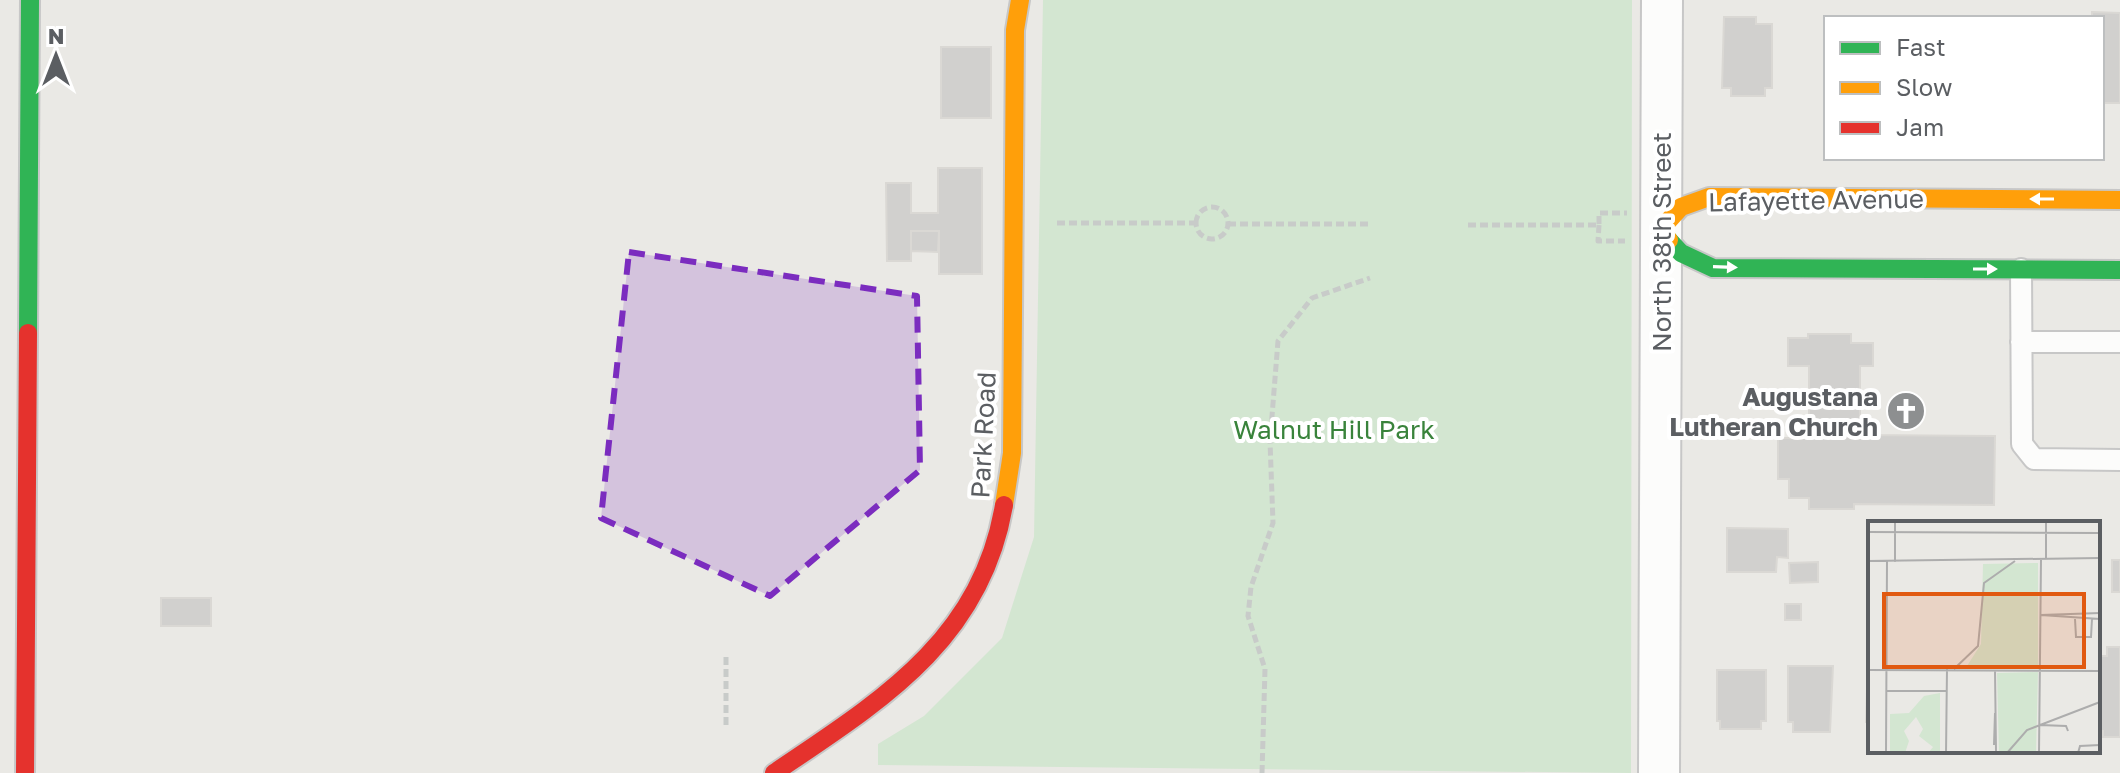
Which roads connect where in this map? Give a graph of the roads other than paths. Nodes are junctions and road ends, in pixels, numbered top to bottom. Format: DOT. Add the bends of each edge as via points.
graph roads {
  1 [pos="30,0"];
  2 [pos="1020,0"];
  3 [pos="1662,0"];
  4 [pos="2120,200"];
  5 [pos="1644,228"];
  6 [pos="14,250"];
  7 [pos="2021,269"];
  8 [pos="2120,270"];
  9 [pos="2021,342"];
  10 [pos="2120,342"];
  11 [pos="2120,460"];
  12 [pos="0,533"];
  13 [pos="27,533"];
  14 [pos="25,773"];
  15 [pos="774,773"];
  16 [pos="1659,773"];
  1 -- 6 [label="street"];
  2 -- 15 [label="street, Park Road" via="1015,30 1012,453 994,555 962,618 924,666"];
  3 -- 5 [label="street, North 38th Street"];
  4 -- 5 [label="street, Lafayette Avenue, one-way" via="1709,197"];
  5 -- 7 [label="street, one-way" via="1713,268"];
  5 -- 16 [label="street, North 38th Street"];
  6 -- 13 [label="street"];
  7 -- 8 [label="street"];
  7 -- 9 [label="lane"];
  9 -- 10 [label="lane"];
  9 -- 11 [label="lane" via="2022,444 2034,459"];
  12 -- 13 [label="lane"];
  13 -- 14 [label="street"];
}
